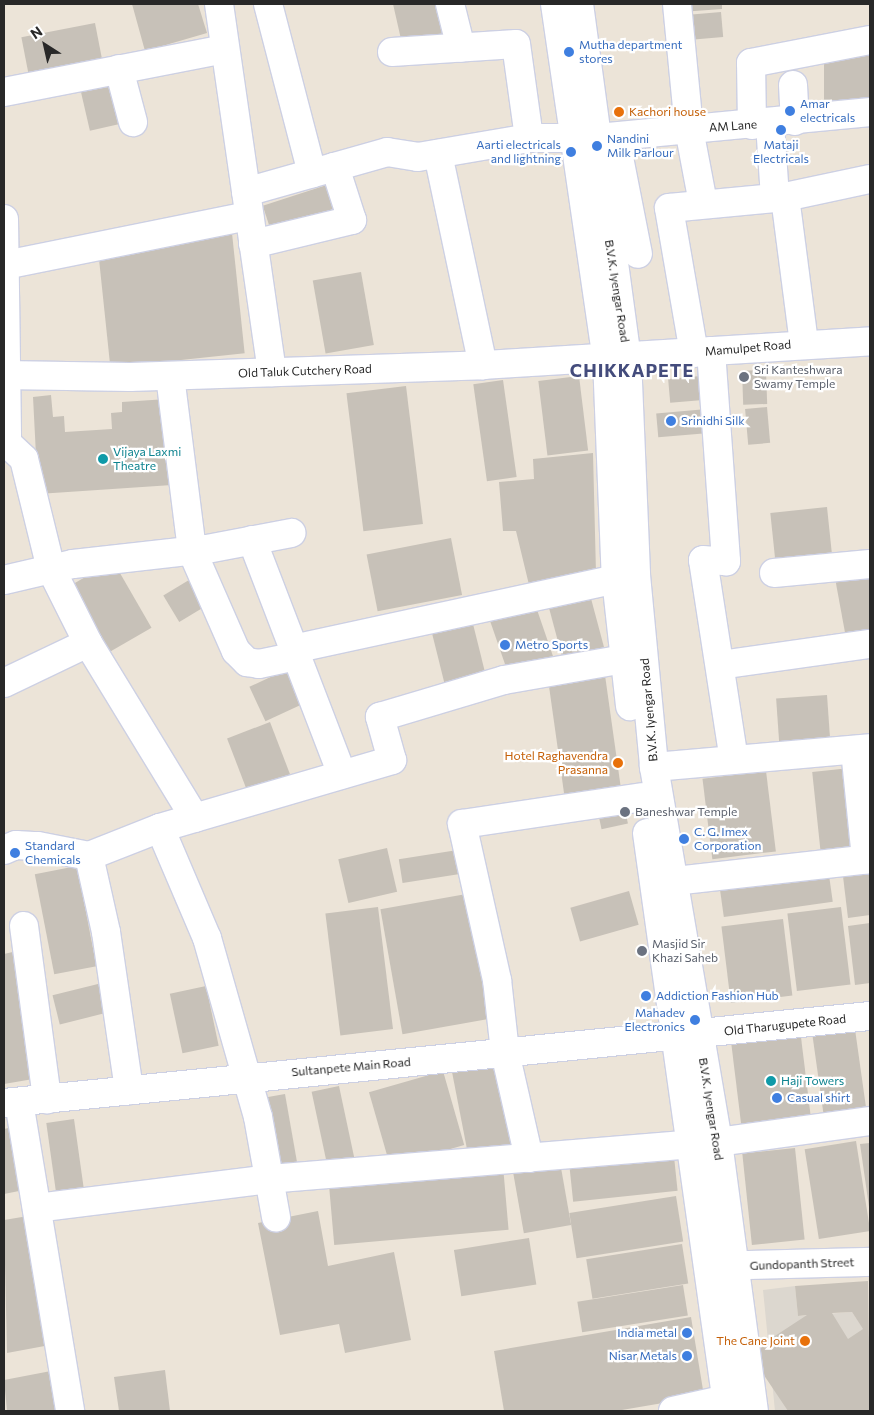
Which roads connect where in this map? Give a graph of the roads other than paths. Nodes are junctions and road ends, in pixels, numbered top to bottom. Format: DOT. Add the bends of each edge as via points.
graph roads {
  1 [pos="219,4"];
  2 [pos="268,4"];
  3 [pos="450,4"];
  4 [pos="555,4"];
  5 [pos="578,4"];
  6 [pos="677,4"];
  7 [pos="870,40"];
  8 [pos="224,48"];
  9 [pos="461,48"];
  10 [pos="392,52"];
  11 [pos="119,69"];
  12 [pos="793,85"];
  13 [pos="4,92"];
  14 [pos="870,112"];
  15 [pos="132,122"];
  16 [pos="772,123"];
  17 [pos="689,129"];
  18 [pos="529,138"];
  19 [pos="595,138"];
  20 [pos="438,154"];
  21 [pos="324,170"];
  22 [pos="870,179"];
  23 [pos="780,197"];
  24 [pos="703,203"];
  25 [pos="248,204"];
  26 [pos="4,219"];
  27 [pos="253,244"];
  28 [pos="638,254"];
  29 [pos="6,265"];
  30 [pos="870,341"];
  31 [pos="804,343"];
  32 [pos="702,352"];
  33 [pos="617,358"];
  34 [pos="483,365"];
  35 [pos="272,372"];
  36 [pos="6,375"];
  37 [pos="170,376"];
  38 [pos="291,533"];
  39 [pos="252,540"];
  40 [pos="192,551"];
  41 [pos="870,564"];
  42 [pos="51,569"];
  43 [pos="774,573"];
  44 [pos="616,579"];
  45 [pos="4,580"];
  46 [pos="88,643"];
  47 [pos="870,644"];
  48 [pos="294,652"];
  49 [pos="624,659"];
  50 [pos="720,665"];
  51 [pos="4,683"];
  52 [pos="863,749"];
  53 [pos="734,760"];
  54 [pos="654,766"];
  55 [pos="342,774"];
  56 [pos="642,797"];
  57 [pos="195,818"];
  58 [pos="160,828"];
  59 [pos="4,850"];
  60 [pos="89,856"];
  61 [pos="868,859"];
  62 [pos="674,881"];
  63 [pos="24,926"];
  64 [pos="870,1016"];
  65 [pos="687,1035"];
  66 [pos="505,1052"];
  67 [pos="248,1077"];
  68 [pos="129,1090"];
  69 [pos="47,1098"];
  70 [pos="11,1102"];
  71 [pos="870,1121"];
  72 [pos="704,1143"];
  73 [pos="529,1158"];
  74 [pos="269,1179"];
  75 [pos="37,1208"];
  76 [pos="276,1217"];
  77 [pos="870,1262"];
  78 [pos="721,1266"];
  79 [pos="727,1405"];
  80 [pos="70,1411"];
  81 [pos="674,1411"];
  82 [pos="754,1411"];
  1 -- 8 [label="street"];
  2 -- 21 [label="street"];
  3 -- 9 [label="street"];
  4 -- 19 [label="street, B.V.K. Iyengar Road"];
  5 -- 19 [label="street, B.V.K. Iyengar Road"];
  6 -- 17 [label="street"];
  7 -- 16 [label="street" via="751,63"];
  8 -- 11 [label="street"];
  8 -- 25 [label="street"];
  9 -- 10 [label="street"];
  9 -- 18 [label="street" via="516,44"];
  11 -- 13 [label="street"];
  11 -- 15 [label="street"];
  12 -- 16 [label="street"];
  14 -- 16 [label="street, AM Lane"];
  16 -- 17 [label="street, AM Lane"];
  16 -- 23 [label="street"];
  17 -- 19 [label="street, AM Lane"];
  17 -- 24 [label="street"];
  18 -- 19 [label="street, AM Lane"];
  18 -- 20 [label="street, AM Lane"];
  19 -- 28 [label="street"];
  19 -- 33 [label="street, B.V.K. Iyengar Road"];
  20 -- 21 [label="street, AM Lane" via="418,158 387,152"];
  20 -- 34 [label="street"];
  21 -- 25 [label="street, AM Lane"];
  21 -- 27 [label="street" via="352,220"];
  22 -- 23 [label="street"];
  23 -- 24 [label="street"];
  23 -- 31 [label="street"];
  24 -- 32 [label="street" via="669,208"];
  25 -- 27 [label="street"];
  25 -- 29 [label="street, AM Lane"];
  26 -- 29 [label="street"];
  27 -- 35 [label="street"];
  29 -- 36 [label="street"];
  30 -- 31 [label="street, Mamulpet Road"];
  31 -- 32 [label="street, Mamulpet Road"];
  32 -- 33 [label="street, Mamulpet Road"];
  32 -- 50 [label="street" via="726,561 703,560"];
  33 -- 34 [label="street, Old Taluk Cutchery Road"];
  33 -- 44 [label="street, B.V.K. Iyengar Road"];
  33 -- 54 [label="street, B.V.K. Iyengar Road"];
  34 -- 35 [label="street, Old Taluk Cutchery Road"];
  35 -- 37 [label="street, Old Taluk Cutchery Road"];
  36 -- 37 [label="street, Old Taluk Cutchery Road"];
  36 -- 42 [label="street" via="7,443 24,459"];
  37 -- 40 [label="street"];
  38 -- 39 [label="street"];
  39 -- 40 [label="street"];
  39 -- 48 [label="street"];
  40 -- 42 [label="street"];
  40 -- 48 [label="street" via="236,651 246,662"];
  41 -- 43 [label="street"];
  42 -- 45 [label="street"];
  42 -- 46 [label="street"];
  44 -- 48 [label="street"];
  44 -- 49 [label="street, B.V.K. Iyengar Road"];
  46 -- 51 [label="street"];
  46 -- 57 [label="street"];
  47 -- 50 [label="street"];
  48 -- 55 [label="street"];
  49 -- 55 [label="street" via="504,680 380,717 392,760"];
  49 -- 56 [label="street, B.V.K. Iyengar Road"];
  50 -- 53 [label="street"];
  52 -- 53 [label="street"];
  52 -- 61 [label="street"];
  53 -- 54 [label="street"];
  54 -- 62 [label="street, B.V.K. Iyengar Road"];
  55 -- 57 [label="street"];
  56 -- 65 [label="street, B.V.K. Iyengar Road"];
  56 -- 66 [label="street" via="462,824 497,980"];
  57 -- 58 [label="street"];
  58 -- 60 [label="street"];
  58 -- 67 [label="street" via="207,938"];
  59 -- 60 [label="street" via="16,845 38,846"];
  60 -- 68 [label="street" via="106,932"];
  61 -- 62 [label="street"];
  62 -- 65 [label="street, B.V.K. Iyengar Road"];
  63 -- 69 [label="street"];
  64 -- 65 [label="street, Old Tharugupete Road"];
  65 -- 66 [label="street, Sultanpete Main Road"];
  65 -- 72 [label="street, B.V.K. Iyengar Road"];
  66 -- 67 [label="street, Sultanpete Main Road"];
  66 -- 73 [label="street"];
  67 -- 68 [label="street, Sultanpete Main Road"];
  67 -- 74 [label="street"];
  68 -- 69 [label="street, Sultanpete Main Road"];
  69 -- 70 [label="street, Sultanpete Main Road"];
  70 -- 75 [label="street"];
  71 -- 72 [label="street"];
  72 -- 73 [label="street"];
  72 -- 78 [label="street, B.V.K. Iyengar Road"];
  73 -- 74 [label="street"];
  74 -- 75 [label="street"];
  74 -- 76 [label="street"];
  75 -- 80 [label="street"];
  77 -- 78 [label="street, Gundopanth Street"];
  78 -- 79 [label="street, B.V.K. Iyengar Road"];
  78 -- 82 [label="street, B.V.K. Iyengar Road"];
  79 -- 81 [label="street"];
}
